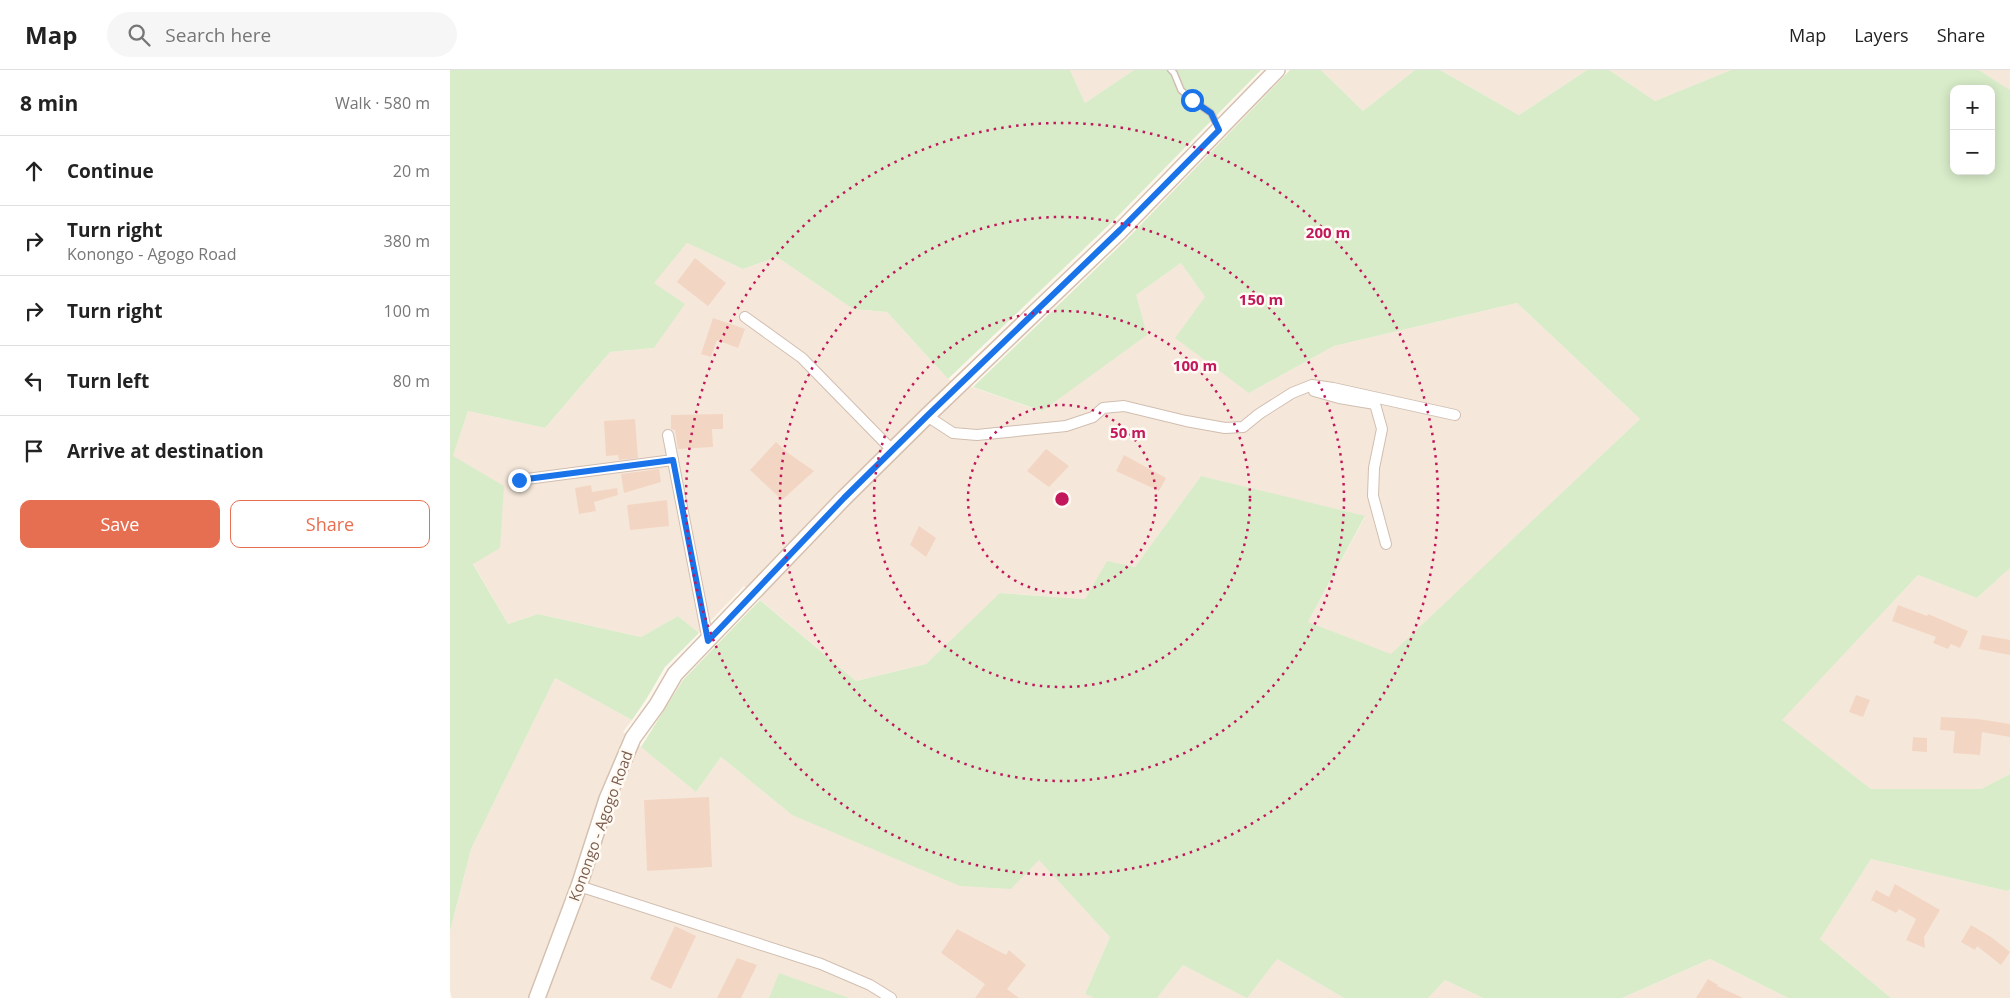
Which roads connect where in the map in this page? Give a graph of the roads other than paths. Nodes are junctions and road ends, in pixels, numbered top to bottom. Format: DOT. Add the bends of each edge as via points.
graph roads {
  1 [pos="1171,70"];
  2 [pos="1277,70"];
  3 [pos="1219,130"];
  4 [pos="745,318"];
  5 [pos="1314,391"];
  6 [pos="1455,415"];
  7 [pos="927,416"];
  8 [pos="668,435"];
  9 [pos="892,450"];
  10 [pos="673,460"];
  11 [pos="519,480"];
  12 [pos="1386,544"];
  13 [pos="708,641"];
  14 [pos="579,886"];
  15 [pos="537,998"];
  16 [pos="892,998"];
  1 -- 3 [label="lane" via="1181,90 1211,113"];
  2 -- 3 [label="main road, Konongo - Agogo Road"];
  3 -- 7 [label="main road, Konongo - Agogo Road"];
  4 -- 9 [label="street" via="802,358"];
  5 -- 12 [label="street" via="1374,404 1382,429 1374,468 1373,496"];
  6 -- 7 [label="street" via="1312,385 1292,393 1243,427 1226,428 1186,421 1124,406 1103,408 1093,417 1066,426 977,436 953,433"];
  7 -- 9 [label="main road, Konongo - Agogo Road"];
  8 -- 10 [label="street"];
  9 -- 13 [label="main road, Konongo - Agogo Road"];
  10 -- 11 [label="street"];
  10 -- 13 [label="street"];
  13 -- 14 [label="main road, Konongo - Agogo Road" via="675,674 633,738 607,799"];
  14 -- 15 [label="main road, Konongo - Agogo Road"];
  14 -- 16 [label="street" via="820,964"];
}
